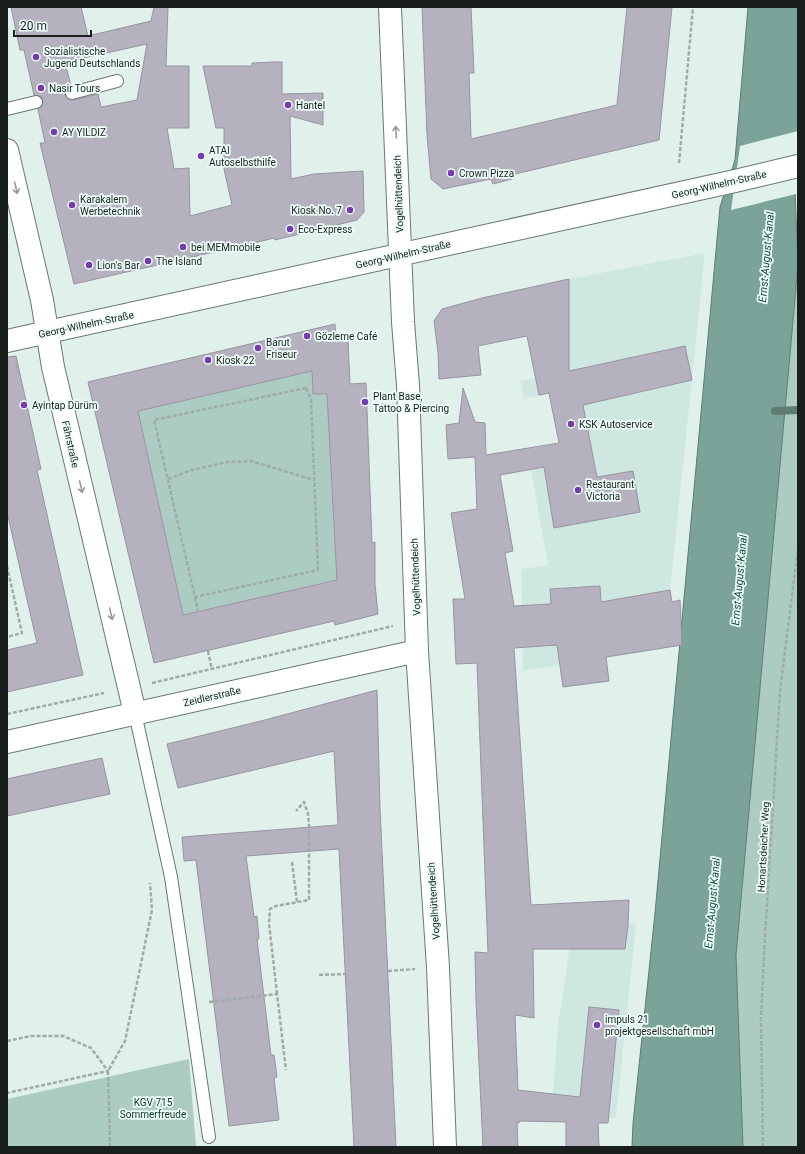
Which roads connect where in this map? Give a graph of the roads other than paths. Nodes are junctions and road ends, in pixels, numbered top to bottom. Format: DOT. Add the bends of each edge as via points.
graph roads {
  1 [pos="390,7"];
  2 [pos="117,81"];
  3 [pos="72,93"];
  4 [pos="36,102"];
  5 [pos="7,109"];
  6 [pos="7,150"];
  7 [pos="798,166"];
  8 [pos="400,254"];
  9 [pos="48,333"];
  10 [pos="7,342"];
  11 [pos="417,651"];
  12 [pos="135,713"];
  13 [pos="7,742"];
  14 [pos="209,1137"];
  15 [pos="445,1147"];
  8 -- 1 [label="street, Vogelhüttendeich, one-way"];
  2 -- 3 [label="lane"];
  4 -- 5 [label="lane"];
  6 -- 9 [label="street, Fährstraße, one-way"];
  7 -- 8 [label="street, Georg-Wilhelm-Straße"];
  8 -- 9 [label="street, Georg-Wilhelm-Straße"];
  8 -- 11 [label="street, Vogelhüttendeich" via="408,385"];
  9 -- 10 [label="street, Georg-Wilhelm-Straße"];
  9 -- 12 [label="street, Fährstraße, one-way" via="53,367"];
  11 -- 12 [label="street, Zeidlerstraße"];
  11 -- 15 [label="street, Vogelhüttendeich" via="438,967"];
  12 -- 13 [label="street, Zeidlerstraße"];
  12 -- 14 [label="lane" via="171,877"];
}
